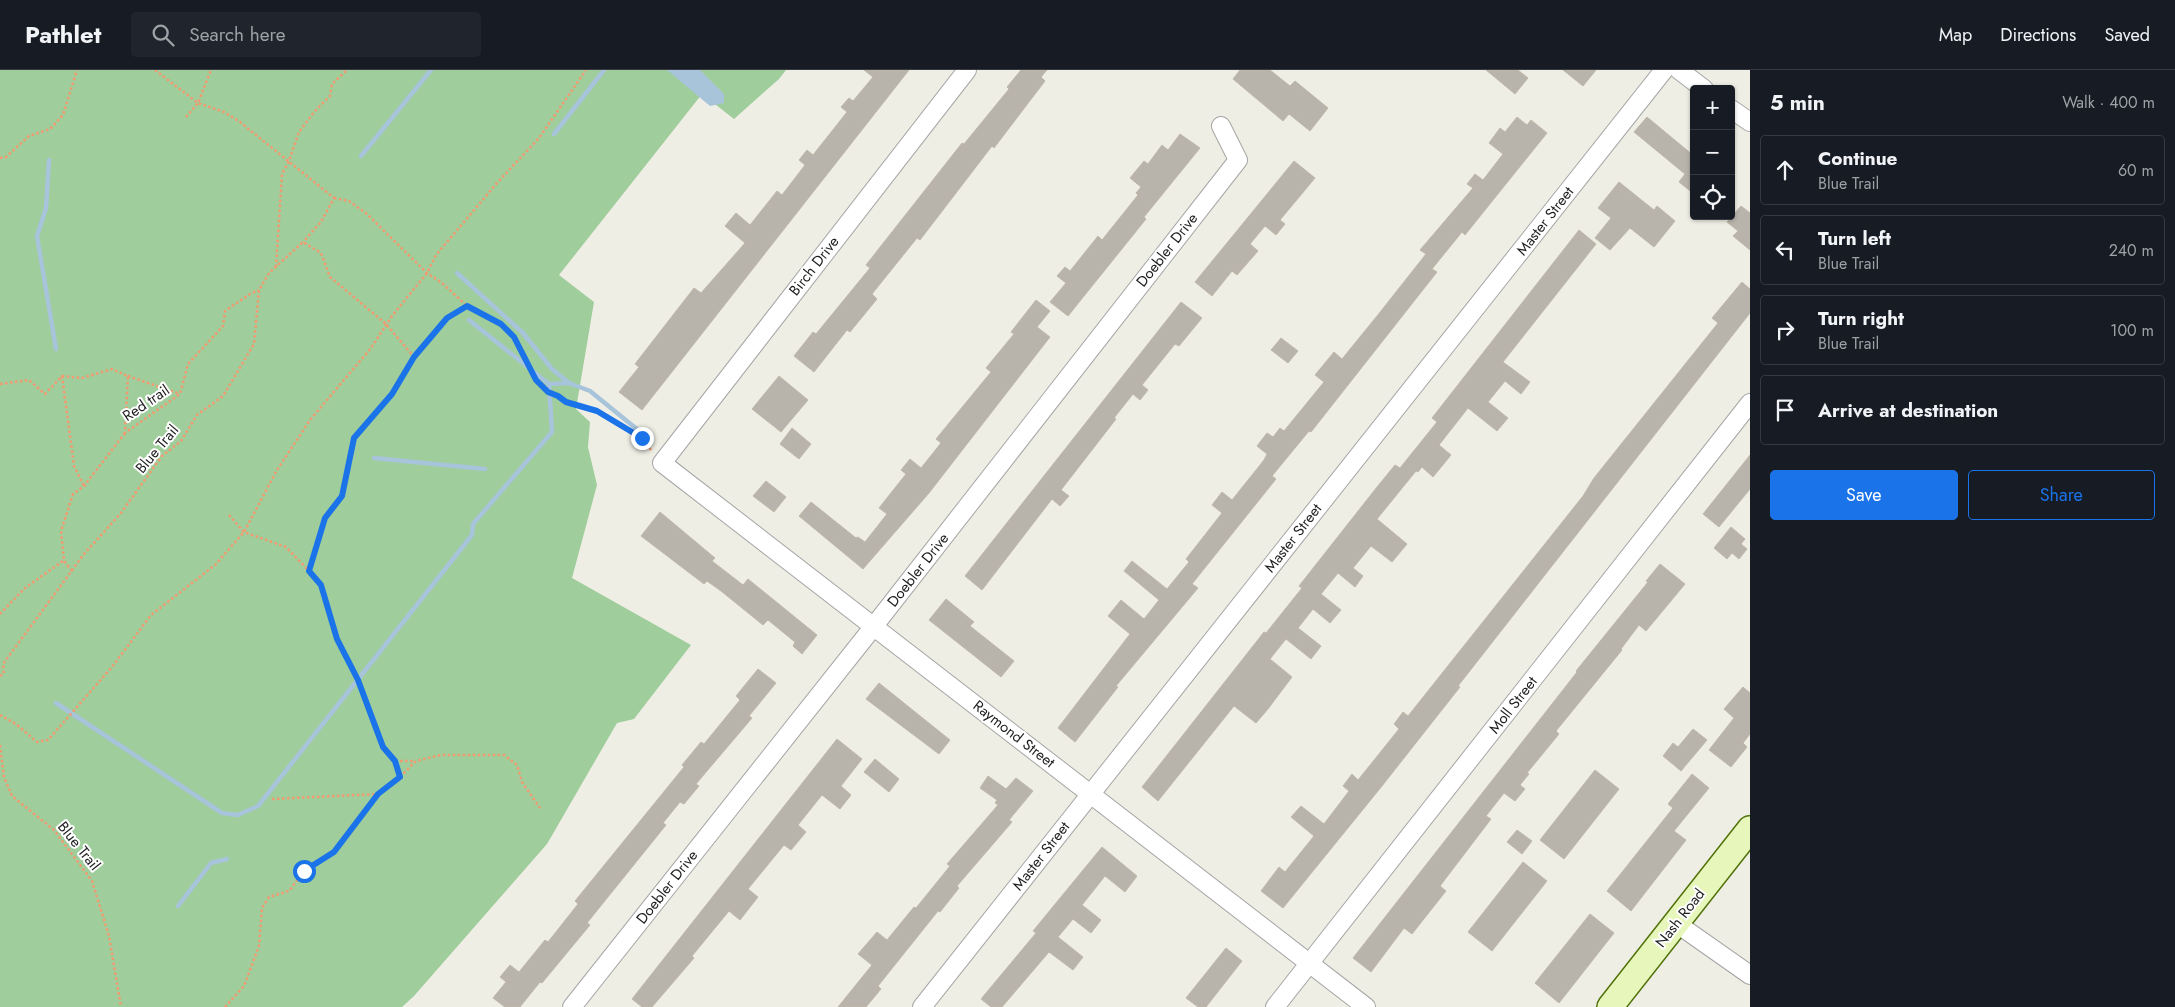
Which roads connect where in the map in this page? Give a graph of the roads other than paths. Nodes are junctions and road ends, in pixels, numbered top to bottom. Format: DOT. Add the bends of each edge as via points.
graph roads {
  1 [pos="967,70"];
  2 [pos="1664,70"];
  3 [pos="1679,70"];
  4 [pos="1699,85"];
  5 [pos="1735,112"];
  6 [pos="1750,122"];
  7 [pos="1221,126"];
  8 [pos="1750,403"];
  9 [pos="662,463"];
  10 [pos="874,626"];
  11 [pos="1091,793"];
  12 [pos="1750,829"];
  13 [pos="1676,923"];
  14 [pos="1311,963"];
  15 [pos="1750,975"];
  16 [pos="572,1007"];
  17 [pos="922,1007"];
  18 [pos="1275,1007"];
  19 [pos="1366,1007"];
  20 [pos="1610,1007"];
  1 -- 9 [label="street, Birch Drive"];
  2 -- 11 [label="street, Master Street"];
  3 -- 4 [label="street"];
  5 -- 6 [label="street"];
  7 -- 10 [label="street, Doebler Drive" via="1238,160"];
  8 -- 14 [label="street, Moll Street"];
  9 -- 10 [label="street, Raymond Street"];
  10 -- 11 [label="street, Raymond Street"];
  10 -- 16 [label="street, Doebler Drive"];
  11 -- 14 [label="street, Raymond Street"];
  11 -- 17 [label="street, Master Street"];
  12 -- 13 [label="main road, Nash Road"];
  13 -- 15 [label="street"];
  13 -- 20 [label="main road, Nash Road"];
  14 -- 18 [label="street, Moll Street"];
  14 -- 19 [label="street, Raymond Street"];
}
